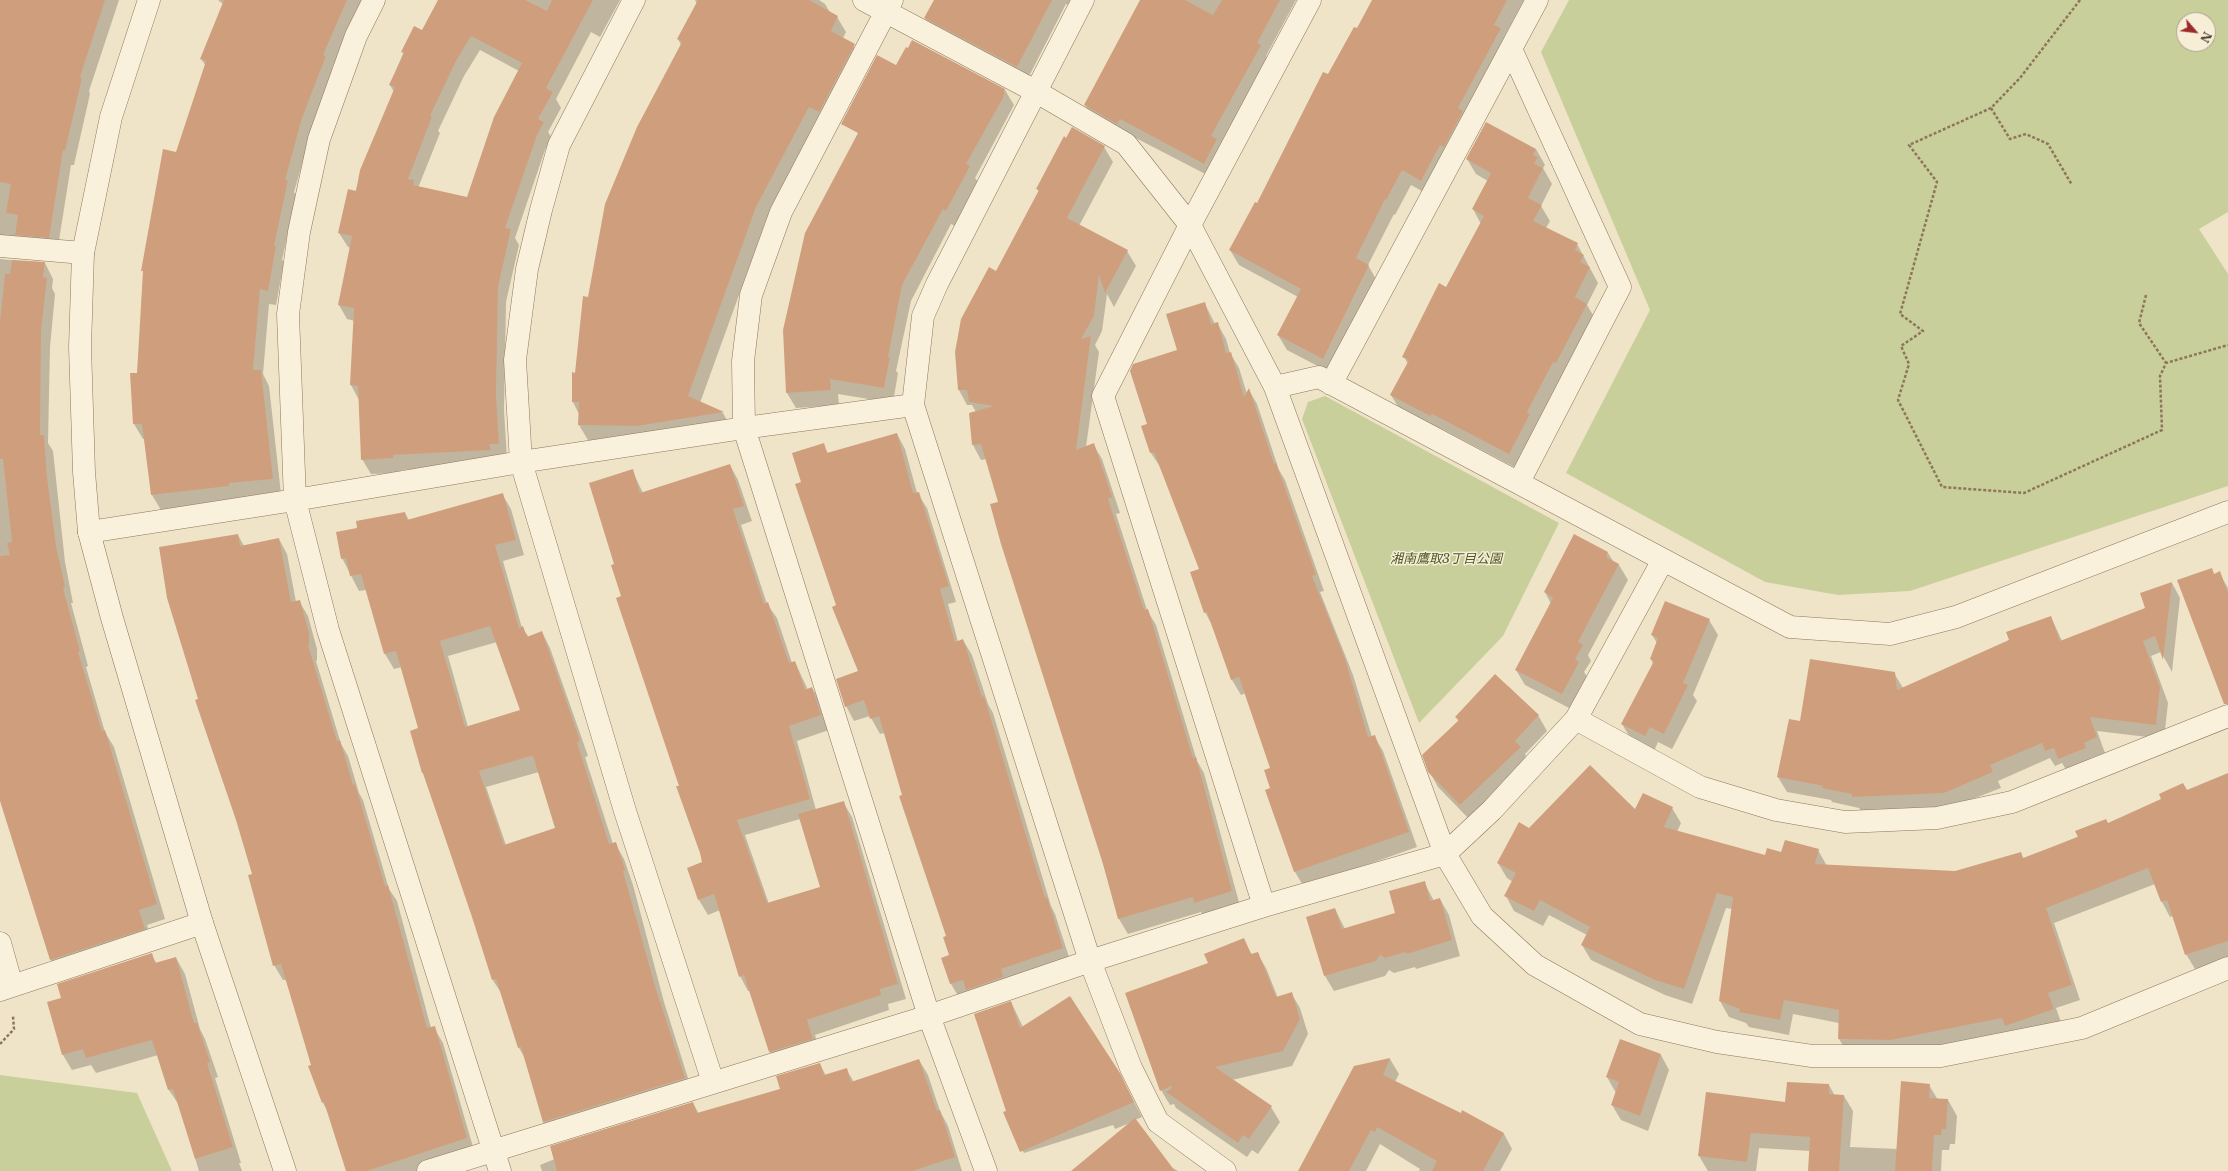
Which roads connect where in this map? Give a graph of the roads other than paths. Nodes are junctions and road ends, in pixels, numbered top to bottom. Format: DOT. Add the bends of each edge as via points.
graph roads {
  1 [pos="149,0"];
  2 [pos="374,0"];
  3 [pos="634,0"];
  4 [pos="864,0"];
  5 [pos="1083,0"];
  6 [pos="1310,0"];
  7 [pos="1537,0"];
  8 [pos="889,6"];
  9 [pos="1511,49"];
  10 [pos="1036,91"];
  11 [pos="1190,225"];
  12 [pos="0,246"];
  13 [pos="83,253"];
  14 [pos="1331,384"];
  15 [pos="1275,387"];
  16 [pos="913,405"];
  17 [pos="744,428"];
  18 [pos="521,462"];
  19 [pos="1519,482"];
  20 [pos="295,500"];
  21 [pos="2228,512"];
  22 [pos="89,532"];
  23 [pos="1663,560"];
  24 [pos="2228,716"];
  25 [pos="1576,719"];
  26 [pos="1445,854"];
  27 [pos="1264,906"];
  28 [pos="202,923"];
  29 [pos="0,943"];
  30 [pos="1090,961"];
  31 [pos="2228,968"];
  32 [pos="6,988"];
  33 [pos="929,1016"];
  34 [pos="713,1082"];
  35 [pos="492,1150"];
  36 [pos="982,1170"];
  37 [pos="285,1171"];
  38 [pos="428,1171"];
  39 [pos="500,1171"];
  40 [pos="1225,1171"];
  1 -- 13 [label="street" via="111,117"];
  2 -- 20 [label="street" via="356,36 319,139 299,232 288,314"];
  3 -- 18 [label="street" via="559,145 541,210 528,269 515,360"];
  4 -- 8 [label="street"];
  5 -- 10 [label="street"];
  6 -- 11 [label="street"];
  7 -- 9 [label="street"];
  8 -- 10 [label="street"];
  8 -- 17 [label="street" via="781,212 751,295 743,361"];
  9 -- 14 [label="street"];
  9 -- 19 [label="street" via="1620,286"];
  10 -- 11 [label="street" via="1126,144"];
  10 -- 16 [label="street" via="937,284 924,316"];
  11 -- 15 [label="street"];
  11 -- 27 [label="street" via="1103,396"];
  12 -- 13 [label="street"];
  13 -- 22 [label="street" via="80,347 84,472"];
  14 -- 15 [label="street" via="1319,377"];
  14 -- 19 [label="street"];
  15 -- 26 [label="street"];
  16 -- 17 [label="street"];
  16 -- 30 [label="street"];
  17 -- 18 [label="street"];
  17 -- 33 [label="street"];
  18 -- 20 [label="street"];
  18 -- 34 [label="street" via="624,811"];
  19 -- 23 [label="street"];
  20 -- 22 [label="street"];
  20 -- 35 [label="street" via="328,630"];
  21 -- 23 [label="street" via="1956,617 1890,634 1790,627"];
  22 -- 28 [label="street"];
  23 -- 25 [label="street"];
  24 -- 25 [label="street" via="2012,802 1937,818 1845,822 1776,810 1700,787"];
  25 -- 26 [label="street" via="1492,810"];
  26 -- 27 [label="street"];
  26 -- 31 [label="street" via="1482,916 1534,965 1640,1024 1724,1044 1812,1056 1942,1056 2082,1028"];
  27 -- 30 [label="street"];
  28 -- 32 [label="street"];
  28 -- 37 [label="street"];
  29 -- 32 [label="street"];
  30 -- 33 [label="street"];
  30 -- 40 [label="street" via="1131,1068 1158,1122"];
  33 -- 34 [label="street"];
  33 -- 36 [label="street"];
  34 -- 35 [label="street"];
  35 -- 38 [label="street"];
  35 -- 39 [label="street"];
}
